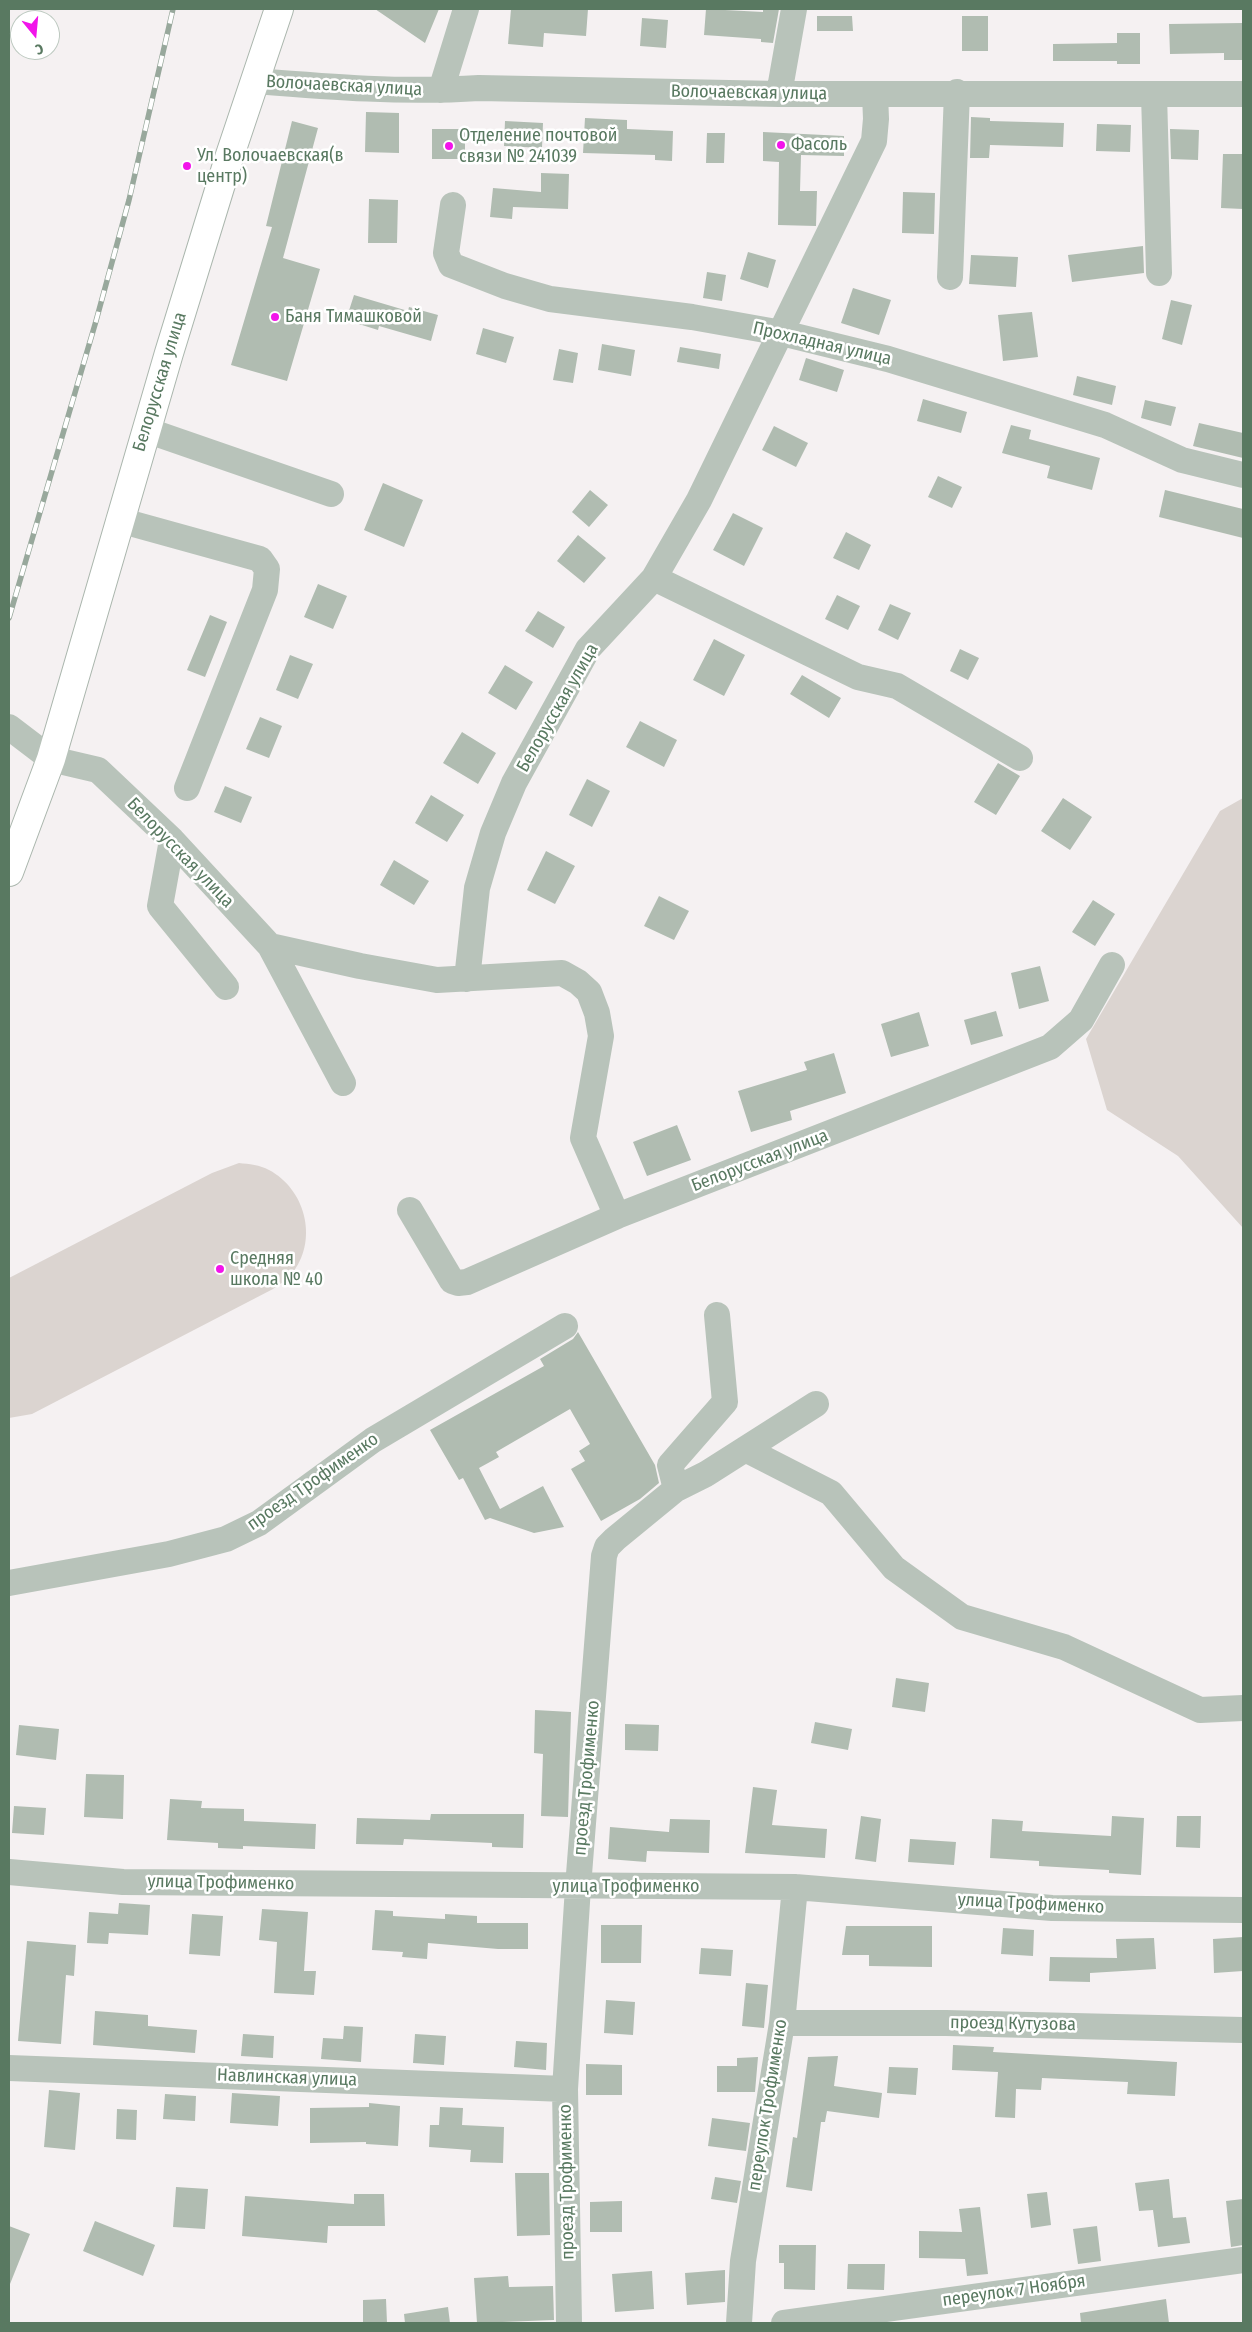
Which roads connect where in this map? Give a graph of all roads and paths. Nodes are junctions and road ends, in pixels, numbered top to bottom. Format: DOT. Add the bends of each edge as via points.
graph roads {
  1 [pos="279,9"];
  2 [pos="466,9"];
  3 [pos="794,9"];
  4 [pos="256,81"];
  5 [pos="441,90"];
  6 [pos="957,92"];
  7 [pos="780,94"];
  8 [pos="874,94"];
  9 [pos="1154,94"];
  10 [pos="1243,94"];
  11 [pos="453,205"];
  12 [pos="1159,273"];
  13 [pos="950,277"];
  14 [pos="782,333"];
  15 [pos="146,430"];
  16 [pos="1243,475"];
  17 [pos="331,494"];
  18 [pos="119,520"];
  19 [pos="654,578"];
  20 [pos="9,727"];
  21 [pos="1020,758"];
  22 [pos="51,759"];
  23 [pos="187,788"];
  24 [pos="172,840"];
  25 [pos="9,872"];
  26 [pos="270,946"];
  27 [pos="1112,965"];
  28 [pos="467,979"];
  29 [pos="226,987"];
  30 [pos="343,1083"];
  31 [pos="410,1210"];
  32 [pos="617,1216"];
  33 [pos="717,1315"];
  34 [pos="565,1326"];
  35 [pos="816,1404"];
  36 [pos="745,1449"];
  37 [pos="676,1489"];
  38 [pos="9,1583"];
  39 [pos="1243,1708"];
  40 [pos="9,1872"];
  41 [pos="578,1887"];
  42 [pos="795,1887"];
  43 [pos="1243,1910"];
  44 [pos="782,2023"];
  45 [pos="1243,2030"];
  46 [pos="9,2068"];
  47 [pos="565,2089"];
  48 [pos="1243,2260"];
  49 [pos="918,2314"];
  50 [pos="569,2323"];
  51 [pos="739,2323"];
  52 [pos="784,2323"];
  1 -- 4 [label="main road, Белорусская улица"];
  2 -- 5 [label="street"];
  3 -- 7 [label="street"];
  4 -- 5 [label="street, Волочаевская улица" via="346,88"];
  4 -- 15 [label="main road, Белорусская улица" via="229,158"];
  5 -- 7 [label="street, Волочаевская улица"];
  6 -- 8 [label="street, Волочаевская улица"];
  6 -- 9 [label="street, Волочаевская улица"];
  6 -- 13 [label="street"];
  7 -- 8 [label="street, Волочаевская улица"];
  8 -- 14 [label="street, Белорусская улица" via="874,141"];
  9 -- 10 [label="street, Волочаевская улица"];
  9 -- 12 [label="street"];
  11 -- 14 [label="street, Прохладная улица" via="446,253 451,265 550,299 692,317"];
  14 -- 16 [label="street, Прохладная улица" via="888,359 1105,425 1182,460"];
  14 -- 19 [label="street, Белорусская улица" via="699,500"];
  15 -- 17 [label="street"];
  15 -- 18 [label="main road, Белорусская улица"];
  18 -- 22 [label="main road, Белорусская улица"];
  18 -- 23 [label="street" via="260,559 267,568 265,590"];
  19 -- 21 [label="street" via="858,677 897,686"];
  19 -- 28 [label="street, Белорусская улица" via="588,649 514,783 493,833 477,888"];
  20 -- 22 [label="street"];
  22 -- 24 [label="street, Белорусская улица" via="98,770"];
  22 -- 25 [label="main road, Белорусская улица"];
  24 -- 26 [label="street, Белорусская улица"];
  24 -- 29 [label="street" via="160,906"];
  26 -- 28 [label="street" via="437,980"];
  26 -- 30 [label="street, Белорусская улица"];
  27 -- 32 [label="street, Белорусская улица" via="1081,1020 1050,1047"];
  28 -- 32 [label="street" via="562,973 589,992 601,1036 583,1138"];
  31 -- 32 [label="street, Белорусская улица" via="452,1281 458,1283 467,1282"];
  33 -- 37 [label="street" via="725,1402 670,1465"];
  34 -- 38 [label="street, проезд Трофименко" via="373,1440 258,1523 226,1539 169,1554"];
  35 -- 36 [label="street, проезд Трофименко"];
  36 -- 37 [label="street, проезд Трофименко"];
  36 -- 39 [label="street" via="831,1493 894,1568 962,1617 1064,1647 1200,1710"];
  37 -- 41 [label="street, проезд Трофименко" via="615,1539 604,1556"];
  40 -- 41 [label="street, улица Трофименко" via="123,1882"];
  41 -- 42 [label="street, улица Трофименко"];
  41 -- 47 [label="street, проезд Трофименко"];
  42 -- 43 [label="street, улица Трофименко" via="1052,1908"];
  42 -- 44 [label="street, переулок Трофименко"];
  44 -- 45 [label="street, проезд Кутузова" via="946,2022"];
  44 -- 51 [label="street, переулок Трофименко" via="742,2261"];
  46 -- 47 [label="street, Навлинская улица"];
  47 -- 50 [label="street, проезд Трофименко"];
  48 -- 49 [label="street, переулок 7 Ноября"];
  49 -- 52 [label="street, переулок 7 Ноября"];
}
